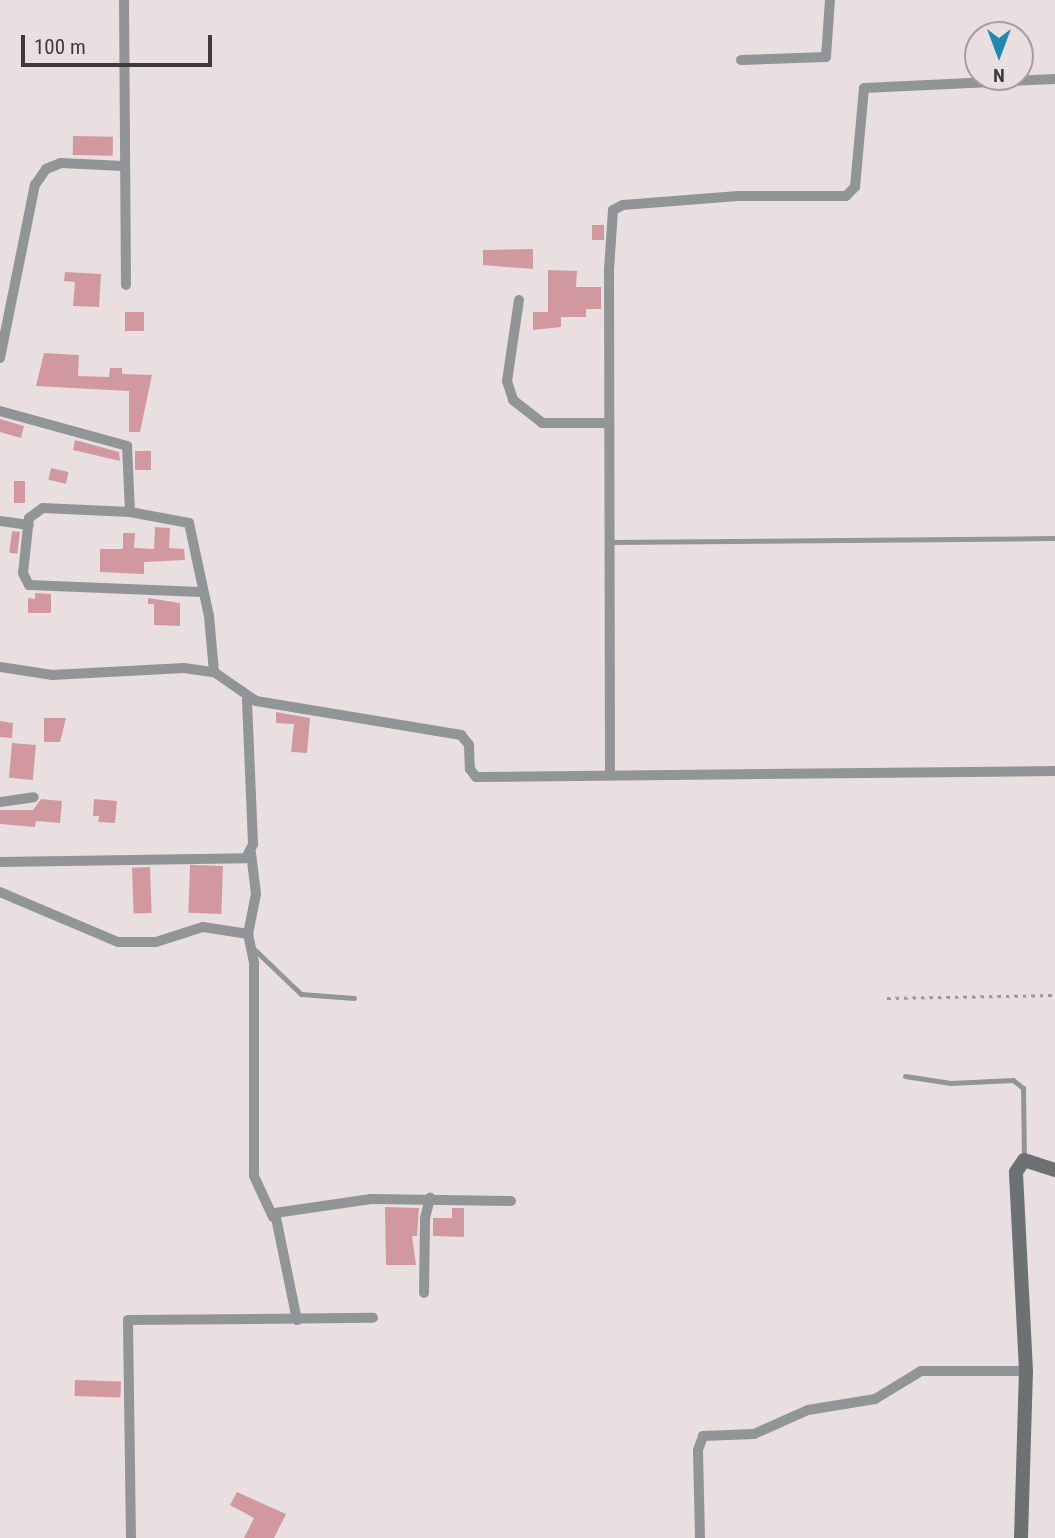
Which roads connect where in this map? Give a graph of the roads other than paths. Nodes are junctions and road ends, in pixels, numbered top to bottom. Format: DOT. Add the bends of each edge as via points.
graph roads {
  1 [pos="124,0"];
  2 [pos="830,0"];
  3 [pos="741,60"];
  4 [pos="1055,79"];
  5 [pos="123,166"];
  6 [pos="126,285"];
  7 [pos="519,300"];
  8 [pos="0,358"];
  9 [pos="0,411"];
  10 [pos="609,423"];
  11 [pos="130,512"];
  12 [pos="0,521"];
  13 [pos="29,526"];
  14 [pos="1055,538"];
  15 [pos="609,542"];
  16 [pos="201,592"];
  17 [pos="0,667"];
  18 [pos="215,672"];
  19 [pos="247,699"];
  20 [pos="1055,771"];
  21 [pos="610,774"];
  22 [pos="34,797"];
  23 [pos="0,802"];
  24 [pos="251,853"];
  25 [pos="0,862"];
  26 [pos="0,892"];
  27 [pos="248,934"];
  28 [pos="251,946"];
  29 [pos="354,998"];
  30 [pos="905,1076"];
  31 [pos="1024,1160"];
  32 [pos="1055,1170"];
  33 [pos="430,1198"];
  34 [pos="511,1201"];
  35 [pos="273,1217"];
  36 [pos="424,1293"];
  37 [pos="373,1318"];
  38 [pos="298,1320"];
  39 [pos="1026,1371"];
  40 [pos="131,1538"];
  41 [pos="700,1538"];
  42 [pos="1021,1538"];
  1 -- 5 [label="street"];
  2 -- 3 [label="street" via="826,57"];
  4 -- 10 [label="street" via="864,88 855,187 846,196 738,196 616,207 609,231"];
  5 -- 6 [label="street"];
  5 -- 8 [label="street" via="61,163 46,169 35,185"];
  7 -- 10 [label="street" via="507,382 513,400 542,423"];
  9 -- 11 [label="street" via="127,446"];
  10 -- 15 [label="street"];
  11 -- 13 [label="street" via="43,508 35,511"];
  11 -- 16 [label="street" via="189,523 194,531"];
  12 -- 13 [label="street"];
  13 -- 16 [label="street" via="23,573 29,585"];
  14 -- 15 [label="lane"];
  15 -- 21 [label="street"];
  16 -- 18 [label="street" via="209,616"];
  17 -- 18 [label="street" via="52,676 184,668"];
  18 -- 19 [label="street"];
  19 -- 21 [label="street" via="461,735 469,745 470,769 476,777"];
  19 -- 24 [label="street"];
  20 -- 21 [label="street"];
  22 -- 23 [label="street"];
  24 -- 25 [label="street" via="240,860"];
  24 -- 27 [label="street" via="256,901"];
  26 -- 27 [label="street" via="118,942 156,942 203,927"];
  27 -- 28 [label="street"];
  28 -- 29 [label="lane" via="285,984 301,994"];
  28 -- 35 [label="street" via="254,1176"];
  30 -- 31 [label="lane" via="950,1083 1013,1080 1023,1088"];
  31 -- 32 [label="main road"];
  31 -- 39 [label="main road" via="1016,1171"];
  33 -- 34 [label="street"];
  33 -- 35 [label="street" via="371,1199 279,1211"];
  33 -- 36 [label="street" via="425,1218"];
  35 -- 38 [label="street"];
  37 -- 38 [label="street"];
  38 -- 40 [label="street" via="128,1320"];
  39 -- 41 [label="street" via="921,1371 875,1399 808,1410 754,1434 703,1436 698,1450"];
  39 -- 42 [label="main road"];
}
